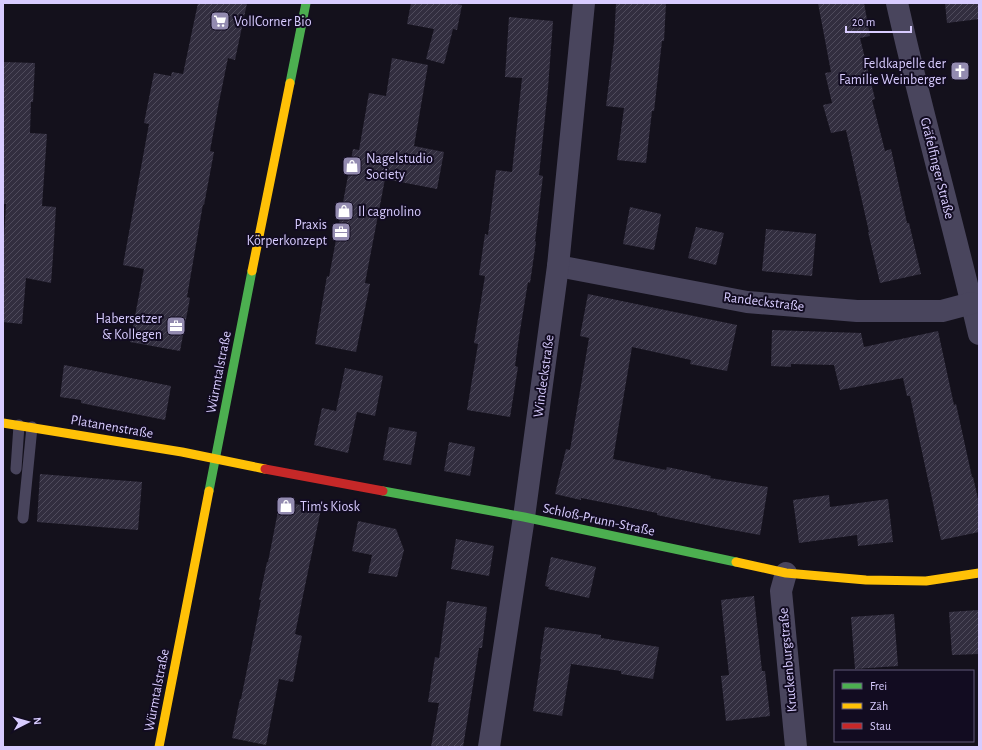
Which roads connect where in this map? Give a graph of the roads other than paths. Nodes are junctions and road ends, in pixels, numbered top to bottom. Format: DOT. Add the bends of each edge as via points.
graph roads {
  1 [pos="306,3"];
  2 [pos="584,3"];
  3 [pos="897,3"];
  4 [pos="558,266"];
  5 [pos="972,303"];
  6 [pos="979,334"];
  7 [pos="3,423"];
  8 [pos="19,425"];
  9 [pos="32,427"];
  10 [pos="215,459"];
  11 [pos="16,469"];
  12 [pos="524,517"];
  13 [pos="23,518"];
  14 [pos="786,573"];
  15 [pos="979,573"];
  16 [pos="159,747"];
  17 [pos="489,747"];
  18 [pos="796,747"];
  1 -- 10 [label="street, Würmtalstraße"];
  2 -- 4 [label="street, Windeckstraße"];
  3 -- 5 [label="street, Gräfelfinger Straße"];
  4 -- 5 [label="street, Randeckstraße" via="747,302 865,311 942,311"];
  4 -- 12 [label="street, Windeckstraße"];
  5 -- 6 [label="street, Gräfelfinger Straße"];
  7 -- 8 [label="street, Platanenstraße"];
  8 -- 9 [label="street, Platanenstraße"];
  8 -- 11 [label="lane"];
  9 -- 10 [label="street, Platanenstraße"];
  9 -- 13 [label="lane"];
  10 -- 12 [label="street, Schloß-Prunn-Straße"];
  10 -- 16 [label="street, Würmtalstraße"];
  12 -- 14 [label="street, Schloß-Prunn-Straße"];
  12 -- 17 [label="street, Windeckstraße"];
  14 -- 15 [label="street, Schloß-Prunn-Straße" via="866,580 926,581"];
  14 -- 18 [label="street, Kruckenburgstraße" via="781,591"];
}
